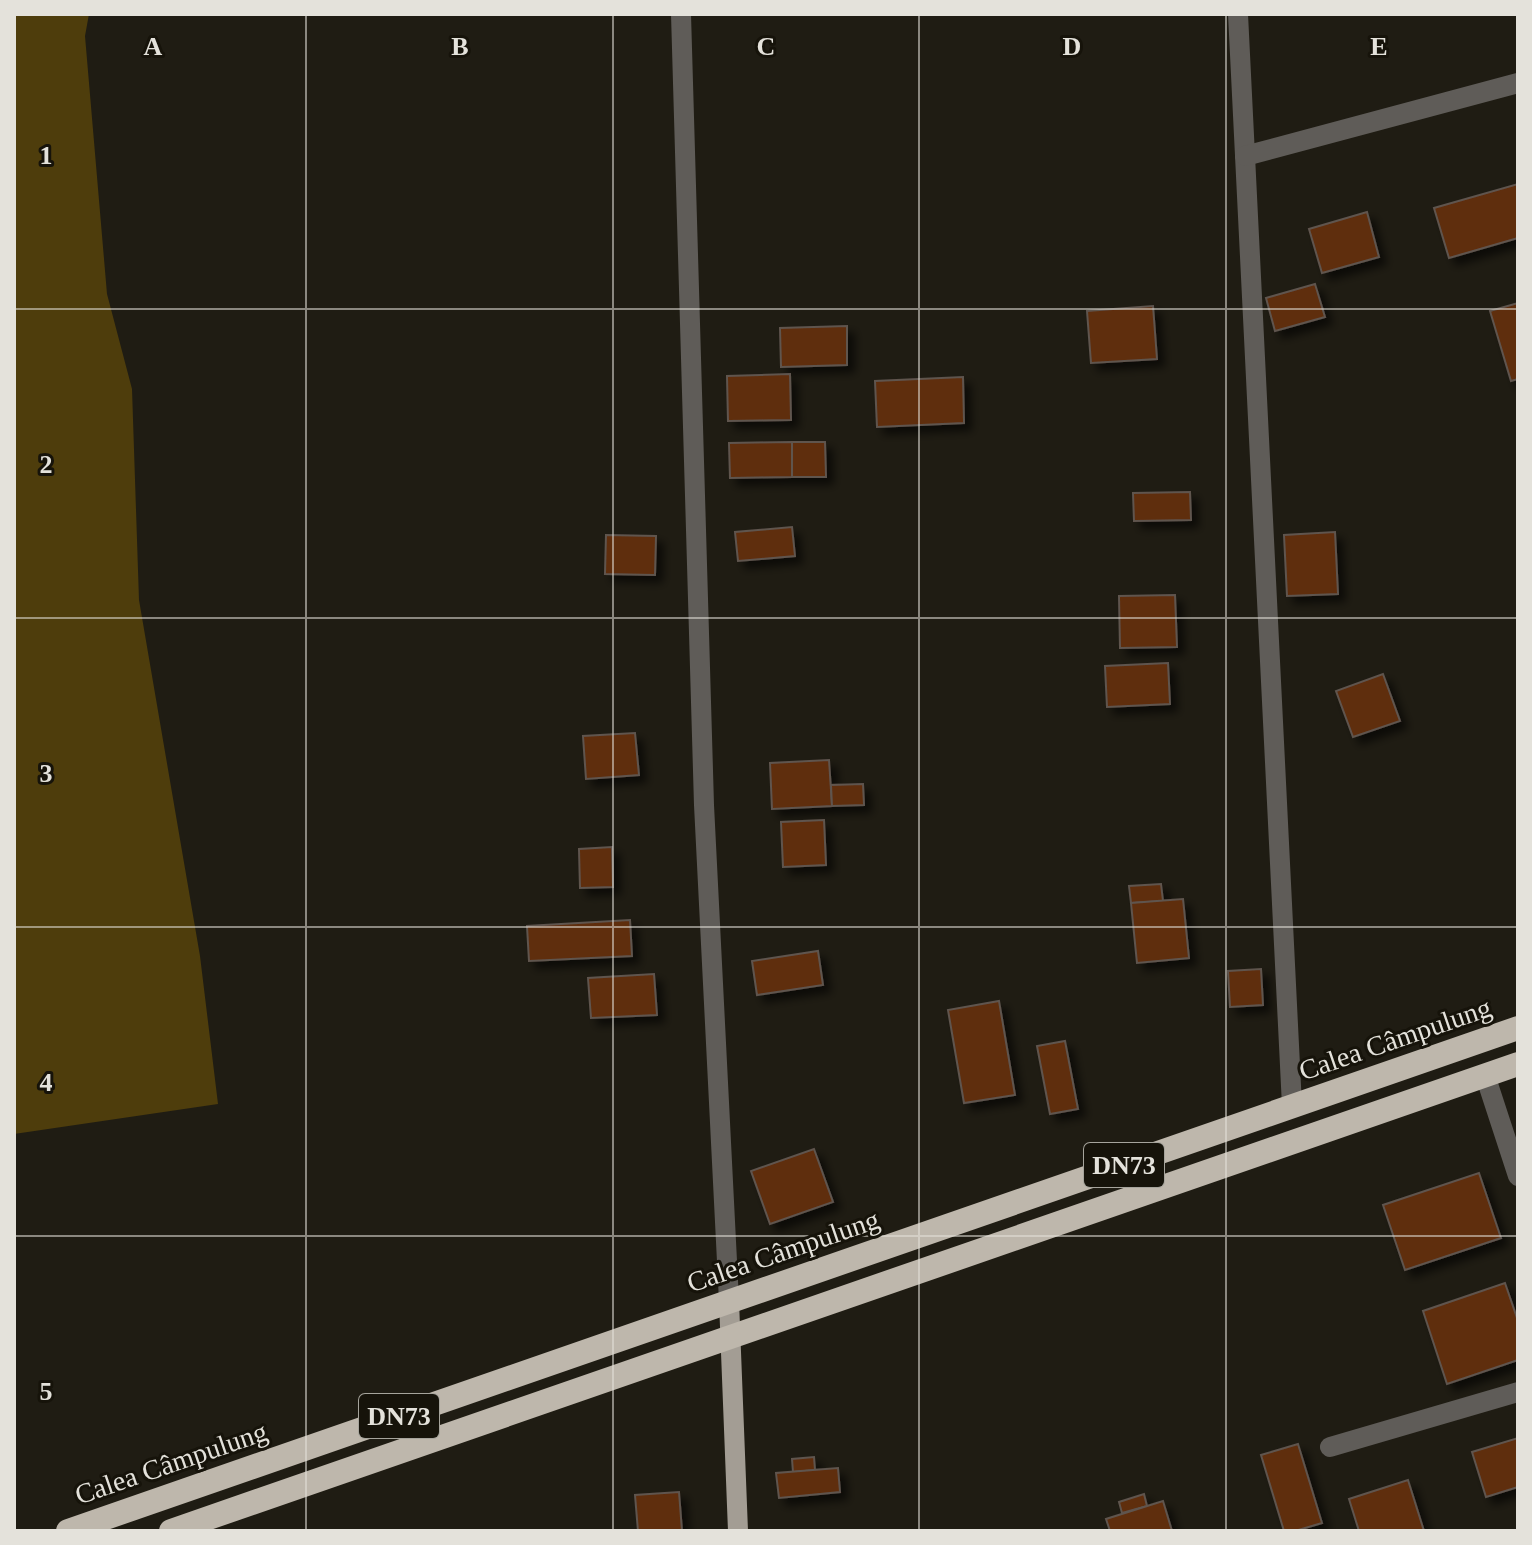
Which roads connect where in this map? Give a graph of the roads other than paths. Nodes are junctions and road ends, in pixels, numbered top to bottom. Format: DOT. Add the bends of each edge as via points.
graph roads {
  1 [pos="681,14"];
  2 [pos="1238,14"];
  3 [pos="1518,83"];
  4 [pos="1245,156"];
  5 [pos="1518,1028"];
  6 [pos="1518,1064"];
  7 [pos="1485,1075"];
  8 [pos="1292,1106"];
  9 [pos="1518,1176"];
  10 [pos="729,1301"];
  11 [pos="731,1336"];
  12 [pos="1518,1392"];
  13 [pos="1330,1447"];
  14 [pos="68,1531"];
  15 [pos="171,1531"];
  16 [pos="738,1531"];
  1 -- 10 [label="street" via="704,805"];
  2 -- 4 [label="street"];
  3 -- 4 [label="street"];
  4 -- 8 [label="street"];
  5 -- 8 [label="highway, Calea Câmpulung / DN73"];
  6 -- 7 [label="highway, DN73"];
  7 -- 9 [label="street"];
  7 -- 11 [label="highway, DN73"];
  8 -- 10 [label="highway, Calea Câmpulung / DN73"];
  10 -- 11 [label="main road"];
  10 -- 14 [label="highway, Calea Câmpulung / DN73"];
  11 -- 15 [label="highway, DN73"];
  11 -- 16 [label="main road"];
  12 -- 13 [label="street"];
}
